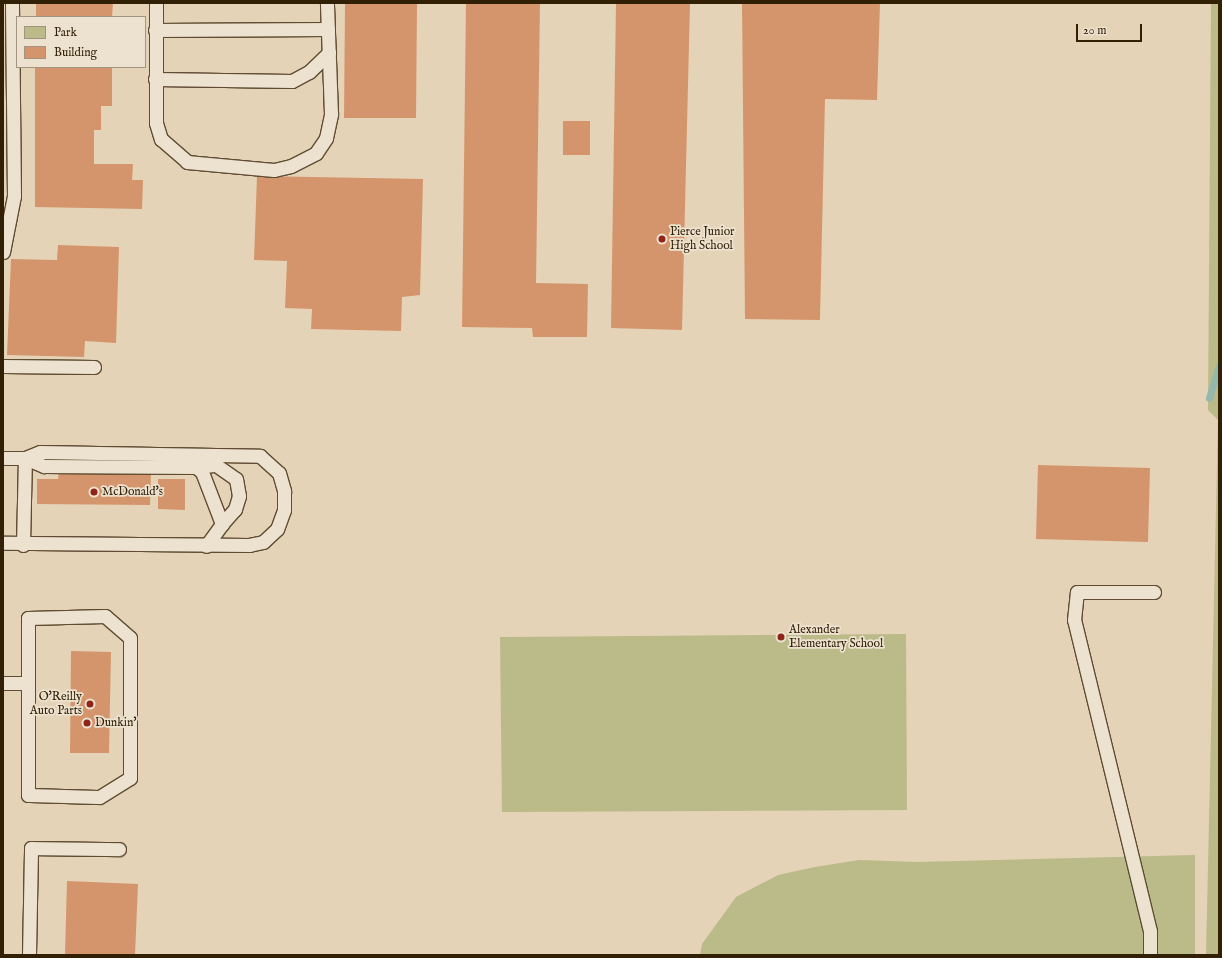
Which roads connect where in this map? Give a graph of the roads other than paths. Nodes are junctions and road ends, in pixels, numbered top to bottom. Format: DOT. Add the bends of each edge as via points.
graph roads {
  1 [pos="12,3"];
  2 [pos="156,3"];
  3 [pos="327,3"];
  4 [pos="328,29"];
  5 [pos="156,30"];
  6 [pos="329,53"];
  7 [pos="155,79"];
  8 [pos="7,137"];
  9 [pos="3,252"];
  10 [pos="3,366"];
  11 [pos="94,367"];
  12 [pos="3,458"];
  13 [pos="25,458"];
  14 [pos="196,467"];
  15 [pos="222,524"];
  16 [pos="3,543"];
  17 [pos="23,545"];
  18 [pos="206,546"];
  19 [pos="1154,592"];
  20 [pos="3,683"];
  21 [pos="26,683"];
  22 [pos="119,849"];
  23 [pos="29,955"];
  24 [pos="1150,955"];
  1 -- 8 [label="lane"];
  2 -- 5 [label="lane"];
  3 -- 4 [label="lane"];
  4 -- 5 [label="lane"];
  4 -- 6 [label="lane"];
  5 -- 7 [label="lane"];
  6 -- 7 [label="lane" via="309,72 292,82"];
  6 -- 7 [label="lane" via="331,114 326,138 316,153 291,166 274,170 206,166 186,162 170,151 156,123"];
  8 -- 9 [label="lane" via="14,196"];
  10 -- 11 [label="lane"];
  12 -- 13 [label="lane"];
  13 -- 14 [label="lane" via="44,466"];
  13 -- 17 [label="lane"];
  13 -- 18 [label="lane" via="40,452 238,454 260,456 269,462 279,473 284,491 284,510 278,529 263,542"];
  14 -- 15 [label="lane" via="202,472"];
  14 -- 15 [label="lane" via="216,465 236,479 240,496 235,509"];
  15 -- 18 [label="lane"];
  16 -- 17 [label="lane"];
  17 -- 18 [label="lane"];
  19 -- 24 [label="lane" via="1077,592 1074,620 1150,931"];
  20 -- 21 [label="lane"];
  21 -- 21 [label="lane" via="28,618 105,616 130,638 130,778 99,796 28,795"];
  22 -- 23 [label="lane" via="30,848"];
}
